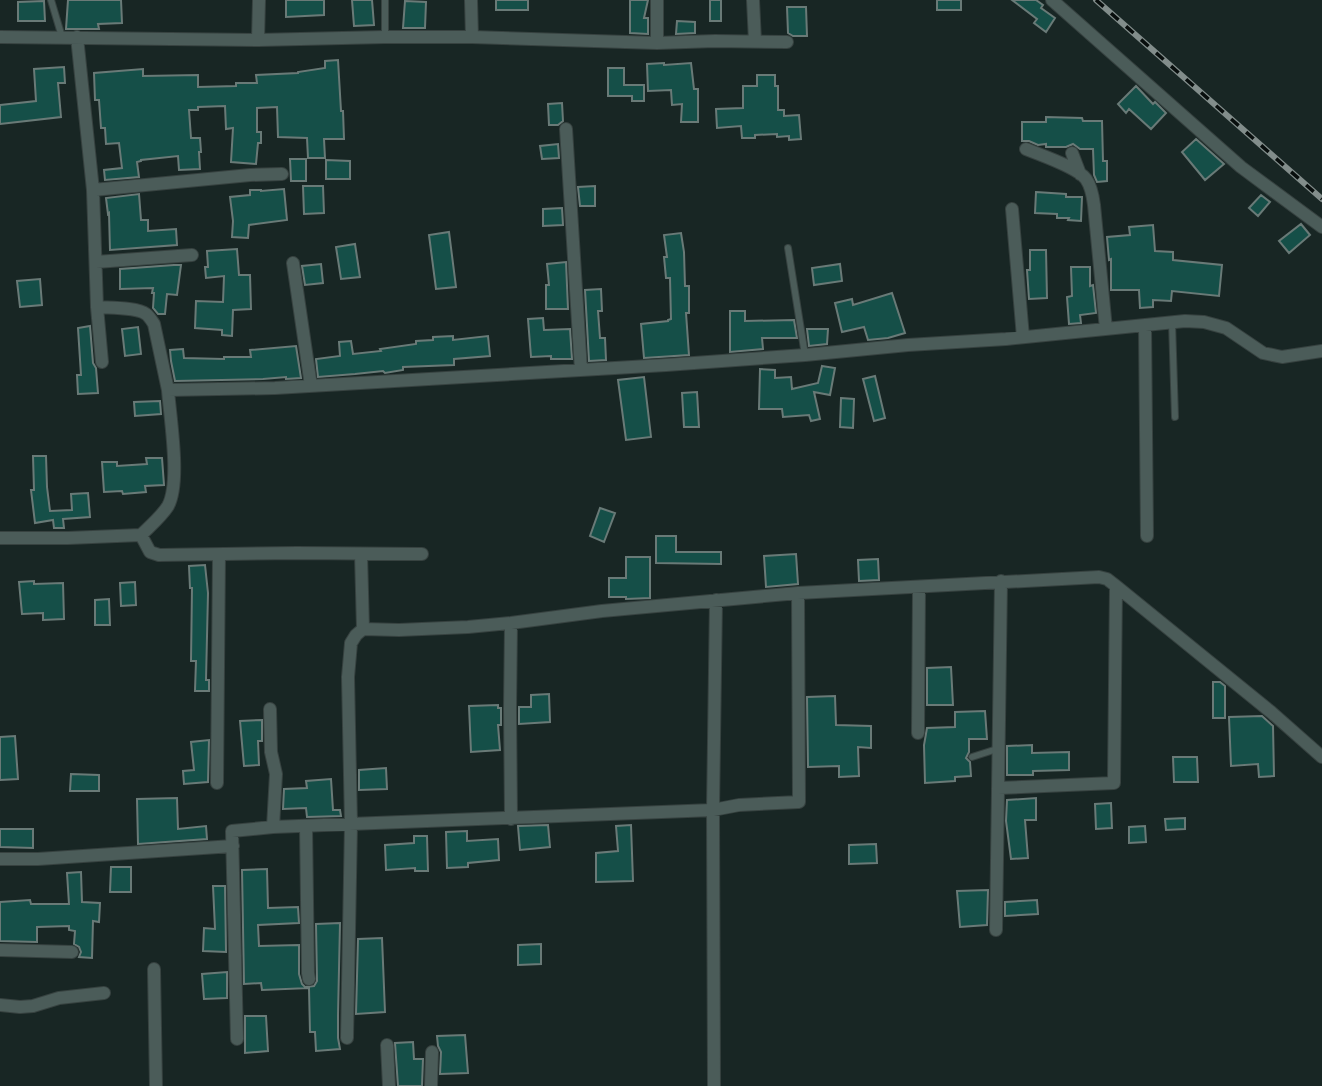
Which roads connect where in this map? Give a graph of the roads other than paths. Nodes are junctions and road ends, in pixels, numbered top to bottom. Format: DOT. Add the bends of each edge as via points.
graph roads {
  1 [pos="51,0"];
  2 [pos="259,0"];
  3 [pos="385,0"];
  4 [pos="471,0"];
  5 [pos="657,0"];
  6 [pos="753,0"];
  7 [pos="1052,0"];
  8 [pos="0,37"];
  9 [pos="62,37"];
  10 [pos="77,37"];
  11 [pos="385,37"];
  12 [pos="471,37"];
  13 [pos="258,40"];
  14 [pos="755,41"];
  15 [pos="787,42"];
  16 [pos="657,43"];
  17 [pos="566,129"];
  18 [pos="1026,149"];
  19 [pos="1072,153"];
  20 [pos="282,174"];
  21 [pos="93,190"];
  22 [pos="1012,209"];
  23 [pos="1322,228"];
  24 [pos="788,248"];
  25 [pos="192,255"];
  26 [pos="96,262"];
  27 [pos="293,263"];
  28 [pos="97,307"];
  29 [pos="1172,322"];
  30 [pos="1145,324"];
  31 [pos="1106,329"];
  32 [pos="1023,337"];
  33 [pos="1322,351"];
  34 [pos="805,355"];
  35 [pos="102,362"];
  36 [pos="581,370"];
  37 [pos="311,386"];
  38 [pos="168,390"];
  39 [pos="1175,417"];
  40 [pos="141,535"];
  41 [pos="1147,536"];
  42 [pos="0,538"];
  43 [pos="361,554"];
  44 [pos="422,554"];
  45 [pos="219,555"];
  46 [pos="1001,581"];
  47 [pos="1116,586"];
  48 [pos="919,588"];
  49 [pos="798,593"];
  50 [pos="716,600"];
  51 [pos="511,623"];
  52 [pos="363,629"];
  53 [pos="270,709"];
  54 [pos="918,733"];
  55 [pos="999,748"];
  56 [pos="972,757"];
  57 [pos="1322,757"];
  58 [pos="217,783"];
  59 [pos="998,788"];
  60 [pos="713,810"];
  61 [pos="511,819"];
  62 [pos="351,824"];
  63 [pos="274,827"];
  64 [pos="306,827"];
  65 [pos="233,846"];
  66 [pos="0,859"];
  67 [pos="996,930"];
  68 [pos="0,950"];
  69 [pos="72,952"];
  70 [pos="154,969"];
  71 [pos="309,979"];
  72 [pos="104,993"];
  73 [pos="0,1005"];
  74 [pos="347,1038"];
  75 [pos="237,1039"];
  76 [pos="387,1045"];
  77 [pos="432,1052"];
  78 [pos="156,1086"];
  79 [pos="389,1086"];
  80 [pos="431,1086"];
  81 [pos="714,1086"];
  1 -- 9 [label="lane"];
  2 -- 13 [label="street"];
  3 -- 11 [label="lane"];
  4 -- 12 [label="street"];
  5 -- 16 [label="street"];
  6 -- 14 [label="street"];
  7 -- 23 [label="street" via="1241,167"];
  8 -- 9 [label="street"];
  9 -- 10 [label="street"];
  10 -- 13 [label="street"];
  10 -- 21 [label="street"];
  11 -- 12 [label="street"];
  11 -- 13 [label="street"];
  12 -- 16 [label="street"];
  14 -- 15 [label="street"];
  14 -- 16 [label="street"];
  17 -- 36 [label="street"];
  18 -- 31 [label="street" via="1087,179 1094,205"];
  19 -- 31 [label="street" via="1094,217"];
  20 -- 21 [label="street"];
  21 -- 26 [label="street"];
  22 -- 32 [label="street"];
  24 -- 34 [label="lane"];
  25 -- 26 [label="street"];
  26 -- 28 [label="street"];
  27 -- 37 [label="street"];
  28 -- 35 [label="street"];
  28 -- 38 [label="street" via="148,315"];
  29 -- 30 [label="street"];
  29 -- 33 [label="street" via="1204,322 1226,328 1263,353 1282,357"];
  29 -- 39 [label="lane"];
  30 -- 31 [label="street"];
  30 -- 41 [label="street"];
  31 -- 32 [label="street"];
  32 -- 34 [label="street"];
  34 -- 36 [label="street"];
  36 -- 37 [label="street"];
  37 -- 38 [label="street"];
  38 -- 40 [label="street" via="174,488 167,506"];
  40 -- 42 [label="street"];
  40 -- 45 [label="street" via="153,554"];
  43 -- 44 [label="street"];
  43 -- 45 [label="street"];
  43 -- 52 [label="street"];
  45 -- 58 [label="street"];
  46 -- 47 [label="street" via="1099,577"];
  46 -- 48 [label="street"];
  46 -- 55 [label="street"];
  47 -- 57 [label="street"];
  47 -- 59 [label="street" via="1114,783"];
  48 -- 49 [label="street"];
  48 -- 54 [label="street"];
  49 -- 50 [label="street"];
  49 -- 60 [label="street" via="799,802"];
  50 -- 51 [label="street"];
  50 -- 60 [label="street"];
  51 -- 52 [label="street"];
  51 -- 61 [label="street"];
  52 -- 62 [label="street" via="353,639 349,654"];
  53 -- 63 [label="street" via="276,774"];
  55 -- 56 [label="lane"];
  55 -- 59 [label="street"];
  59 -- 67 [label="street"];
  60 -- 61 [label="street"];
  60 -- 81 [label="street"];
  61 -- 62 [label="street"];
  62 -- 64 [label="street"];
  62 -- 74 [label="street"];
  63 -- 64 [label="street"];
  63 -- 65 [label="street" via="232,831"];
  64 -- 71 [label="street"];
  65 -- 66 [label="street"];
  65 -- 75 [label="street"];
  68 -- 69 [label="street"];
  70 -- 78 [label="street"];
  72 -- 73 [label="street" via="33,1006"];
  76 -- 79 [label="street"];
  77 -- 80 [label="street"];
}
